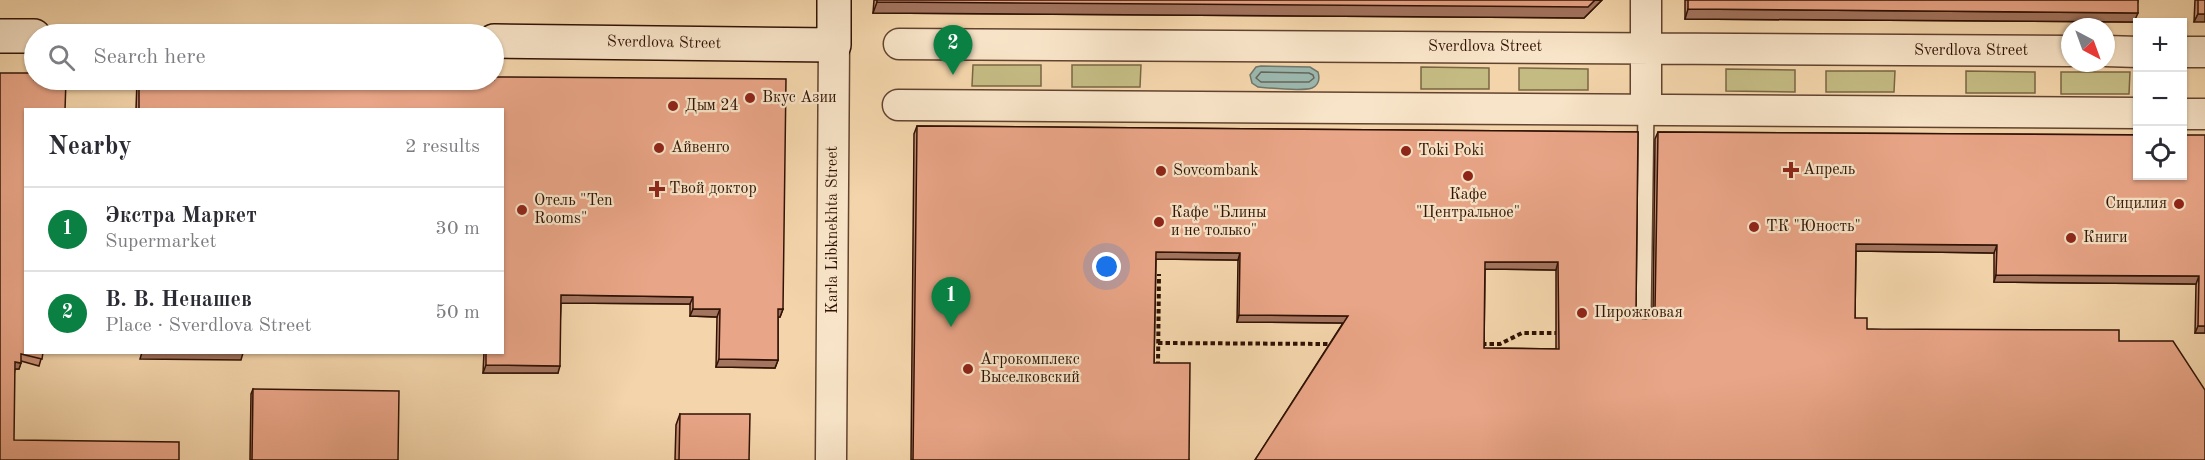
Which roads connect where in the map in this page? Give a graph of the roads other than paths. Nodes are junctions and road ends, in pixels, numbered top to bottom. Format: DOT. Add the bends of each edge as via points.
graph roads {
  1 [pos="834,0"];
  2 [pos="1646,0"];
  3 [pos="0,36"];
  4 [pos="24,36"];
  5 [pos="504,41"];
  6 [pos="899,44"];
  7 [pos="834,45"];
  8 [pos="1646,48"];
  9 [pos="2061,51"];
  10 [pos="2115,51"];
  11 [pos="2133,52"];
  12 [pos="2187,52"];
  13 [pos="2205,52"];
  14 [pos="898,105"];
  15 [pos="1646,110"];
  16 [pos="2133,113"];
  17 [pos="2187,114"];
  18 [pos="2205,114"];
  19 [pos="1643,317"];
  20 [pos="831,460"];
  1 -- 7 [label="street, Karla Libknekhta Street"];
  2 -- 8 [label="street"];
  3 -- 4 [label="street"];
  5 -- 7 [label="street, Sverdlova Street"];
  6 -- 8 [label="street, Sverdlova Street"];
  7 -- 20 [label="street, Karla Libknekhta Street"];
  8 -- 9 [label="street, Sverdlova Street"];
  8 -- 15 [label="street"];
  10 -- 11 [label="street"];
  12 -- 13 [label="street"];
  14 -- 15 [label="street"];
  15 -- 16 [label="street"];
  15 -- 19 [label="lane"];
  17 -- 18 [label="street"];
}
